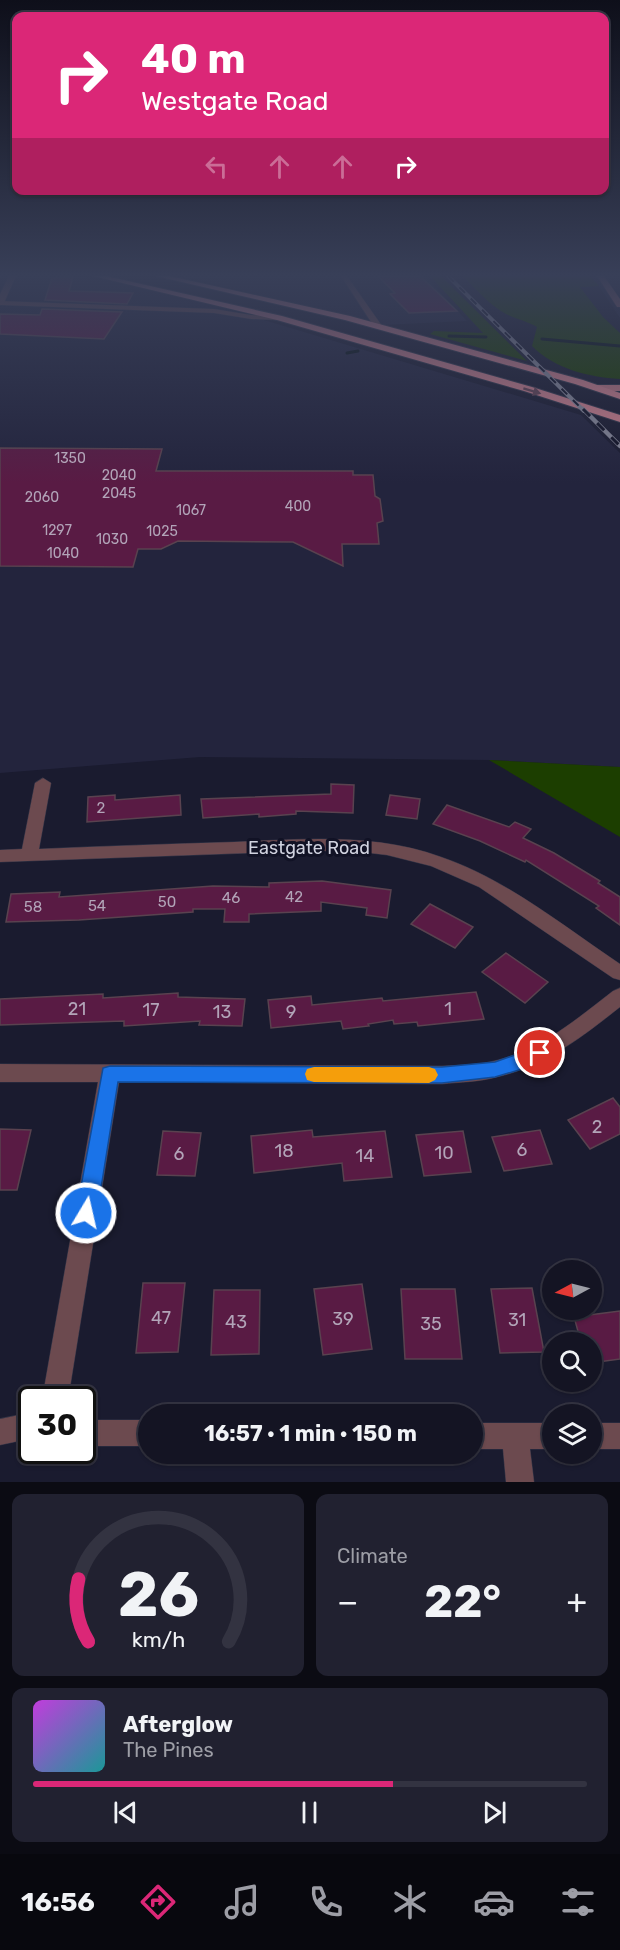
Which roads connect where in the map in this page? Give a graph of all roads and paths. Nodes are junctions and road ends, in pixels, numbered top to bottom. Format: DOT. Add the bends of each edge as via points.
graph roads {
  1 [pos="374,345"];
  2 [pos="409,345"];
  3 [pos="447,345"];
  4 [pos="579,382"];
  5 [pos="597,388"];
  6 [pos="620,388"];
  7 [pos="620,396"];
  8 [pos="620,419"];
  9 [pos="43,783"];
  10 [pos="30,854"];
  11 [pos="0,856"];
  12 [pos="620,973"];
  13 [pos="620,996"];
  14 [pos="0,1073"];
  15 [pos="110,1074"];
  16 [pos="57,1386"];
  17 [pos="18,1428"];
  18 [pos="0,1432"];
  19 [pos="96,1433"];
  20 [pos="138,1433"];
  21 [pos="483,1436"];
  22 [pos="515,1436"];
  23 [pos="542,1436"];
  24 [pos="602,1436"];
  25 [pos="620,1436"];
  26 [pos="520,1482"];
  1 -- 8 [label="highway, one-way"];
  2 -- 4 [label="highway" via="497,368"];
  3 -- 4 [label="highway"];
  4 -- 5 [label="highway"];
  5 -- 6 [label="main road"];
  5 -- 7 [label="highway"];
  9 -- 10 [label="street"];
  10 -- 11 [label="street, Eastgate Road"];
  10 -- 12 [label="street, Eastgate Road" via="308,845 387,849 436,861 485,883"];
  13 -- 15 [label="street" via="557,1045 523,1062 495,1070 442,1075"];
  14 -- 15 [label="street"];
  15 -- 16 [label="street"];
  17 -- 18 [label="street"];
  19 -- 20 [label="street"];
  21 -- 22 [label="street"];
  22 -- 23 [label="street"];
  22 -- 26 [label="street"];
  24 -- 25 [label="street"];
}
